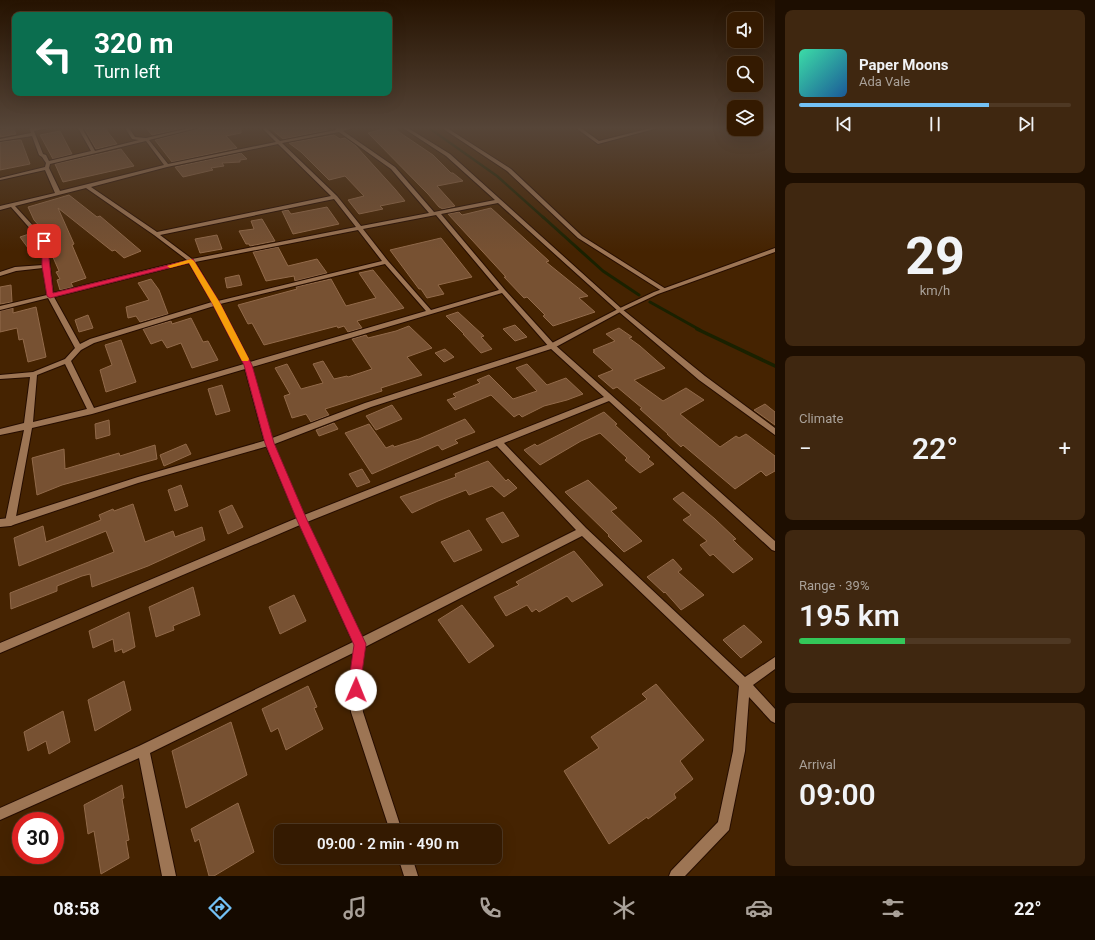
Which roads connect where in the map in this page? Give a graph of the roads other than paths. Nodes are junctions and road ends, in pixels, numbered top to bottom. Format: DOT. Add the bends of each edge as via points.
graph roads {
  1 [pos="34,169"];
  2 [pos="49,169"];
  3 [pos="155,169"];
  4 [pos="306,169"];
  5 [pos="394,169"];
  6 [pos="463,169"];
  7 [pos="507,169"];
  8 [pos="0,179"];
  9 [pos="87,186"];
  10 [pos="58,193"];
  11 [pos="335,197"];
  12 [pos="499,201"];
  13 [pos="12,205"];
  14 [pos="0,208"];
  15 [pos="434,213"];
  16 [pos="360,228"];
  17 [pos="156,234"];
  18 [pos="775,250"];
  19 [pos="191,261"];
  20 [pos="386,262"];
  21 [pos="46,266"];
  22 [pos="0,274"];
  23 [pos="664,290"];
  24 [pos="503,291"];
  25 [pos="50,296"];
  26 [pos="216,303"];
  27 [pos="0,308"];
  28 [pos="620,310"];
  29 [pos="429,311"];
  30 [pos="552,346"];
  31 [pos="79,348"];
  32 [pos="67,361"];
  33 [pos="248,365"];
  34 [pos="34,374"];
  35 [pos="0,377"];
  36 [pos="610,398"];
  37 [pos="92,411"];
  38 [pos="28,427"];
  39 [pos="0,432"];
  40 [pos="775,432"];
  41 [pos="498,442"];
  42 [pos="269,443"];
  43 [pos="302,520"];
  44 [pos="10,522"];
  45 [pos="0,523"];
  46 [pos="583,531"];
  47 [pos="775,547"];
  48 [pos="360,644"];
  49 [pos="0,648"];
  50 [pos="775,662"];
  51 [pos="745,684"];
  52 [pos="775,717"];
  53 [pos="143,750"];
  54 [pos="0,814"];
  55 [pos="394,824"];
  56 [pos="407,864"];
  57 [pos="168,876"];
  58 [pos="411,876"];
  59 [pos="676,876"];
  1 -- 8 [label="street"];
  2 -- 10 [label="street"];
  3 -- 9 [label="street"];
  4 -- 11 [label="street"];
  5 -- 15 [label="street"];
  6 -- 12 [label="street"];
  7 -- 23 [label="street" via="580,237"];
  9 -- 10 [label="street"];
  9 -- 17 [label="street"];
  10 -- 13 [label="street"];
  11 -- 16 [label="street"];
  11 -- 17 [label="street"];
  12 -- 15 [label="street"];
  12 -- 28 [label="street"];
  13 -- 14 [label="street"];
  13 -- 21 [label="street" via="44,241"];
  15 -- 16 [label="street"];
  15 -- 24 [label="street"];
  16 -- 19 [label="street"];
  16 -- 20 [label="street"];
  17 -- 19 [label="street"];
  18 -- 23 [label="street"];
  19 -- 25 [label="street"];
  19 -- 26 [label="street"];
  20 -- 26 [label="street"];
  20 -- 29 [label="street"];
  21 -- 22 [label="street" via="15,269"];
  21 -- 25 [label="street"];
  23 -- 28 [label="street"];
  24 -- 29 [label="street"];
  24 -- 30 [label="street"];
  25 -- 27 [label="street"];
  25 -- 31 [label="street"];
  26 -- 31 [label="street" via="92,341"];
  26 -- 33 [label="street"];
  28 -- 30 [label="street"];
  28 -- 40 [label="street" via="702,378"];
  29 -- 33 [label="street"];
  30 -- 36 [label="street"];
  30 -- 42 [label="street" via="368,405"];
  31 -- 32 [label="street"];
  32 -- 34 [label="street"];
  32 -- 37 [label="street"];
  33 -- 37 [label="street"];
  33 -- 42 [label="street"];
  34 -- 35 [label="street"];
  34 -- 38 [label="street"];
  36 -- 41 [label="street"];
  36 -- 47 [label="street"];
  37 -- 38 [label="street"];
  38 -- 39 [label="street"];
  38 -- 44 [label="street"];
  41 -- 43 [label="street"];
  41 -- 46 [label="street"];
  42 -- 43 [label="street"];
  42 -- 44 [label="street" via="138,480"];
  43 -- 48 [label="street"];
  43 -- 49 [label="street"];
  44 -- 45 [label="street"];
  46 -- 48 [label="street"];
  46 -- 51 [label="street"];
  48 -- 53 [label="street"];
  48 -- 55 [label="street" via="355,680 357,712"];
  50 -- 51 [label="street"];
  51 -- 52 [label="street"];
  51 -- 59 [label="street" via="739,751 724,825"];
  53 -- 54 [label="street"];
  53 -- 57 [label="street"];
  56 -- 58 [label="street"];
}
